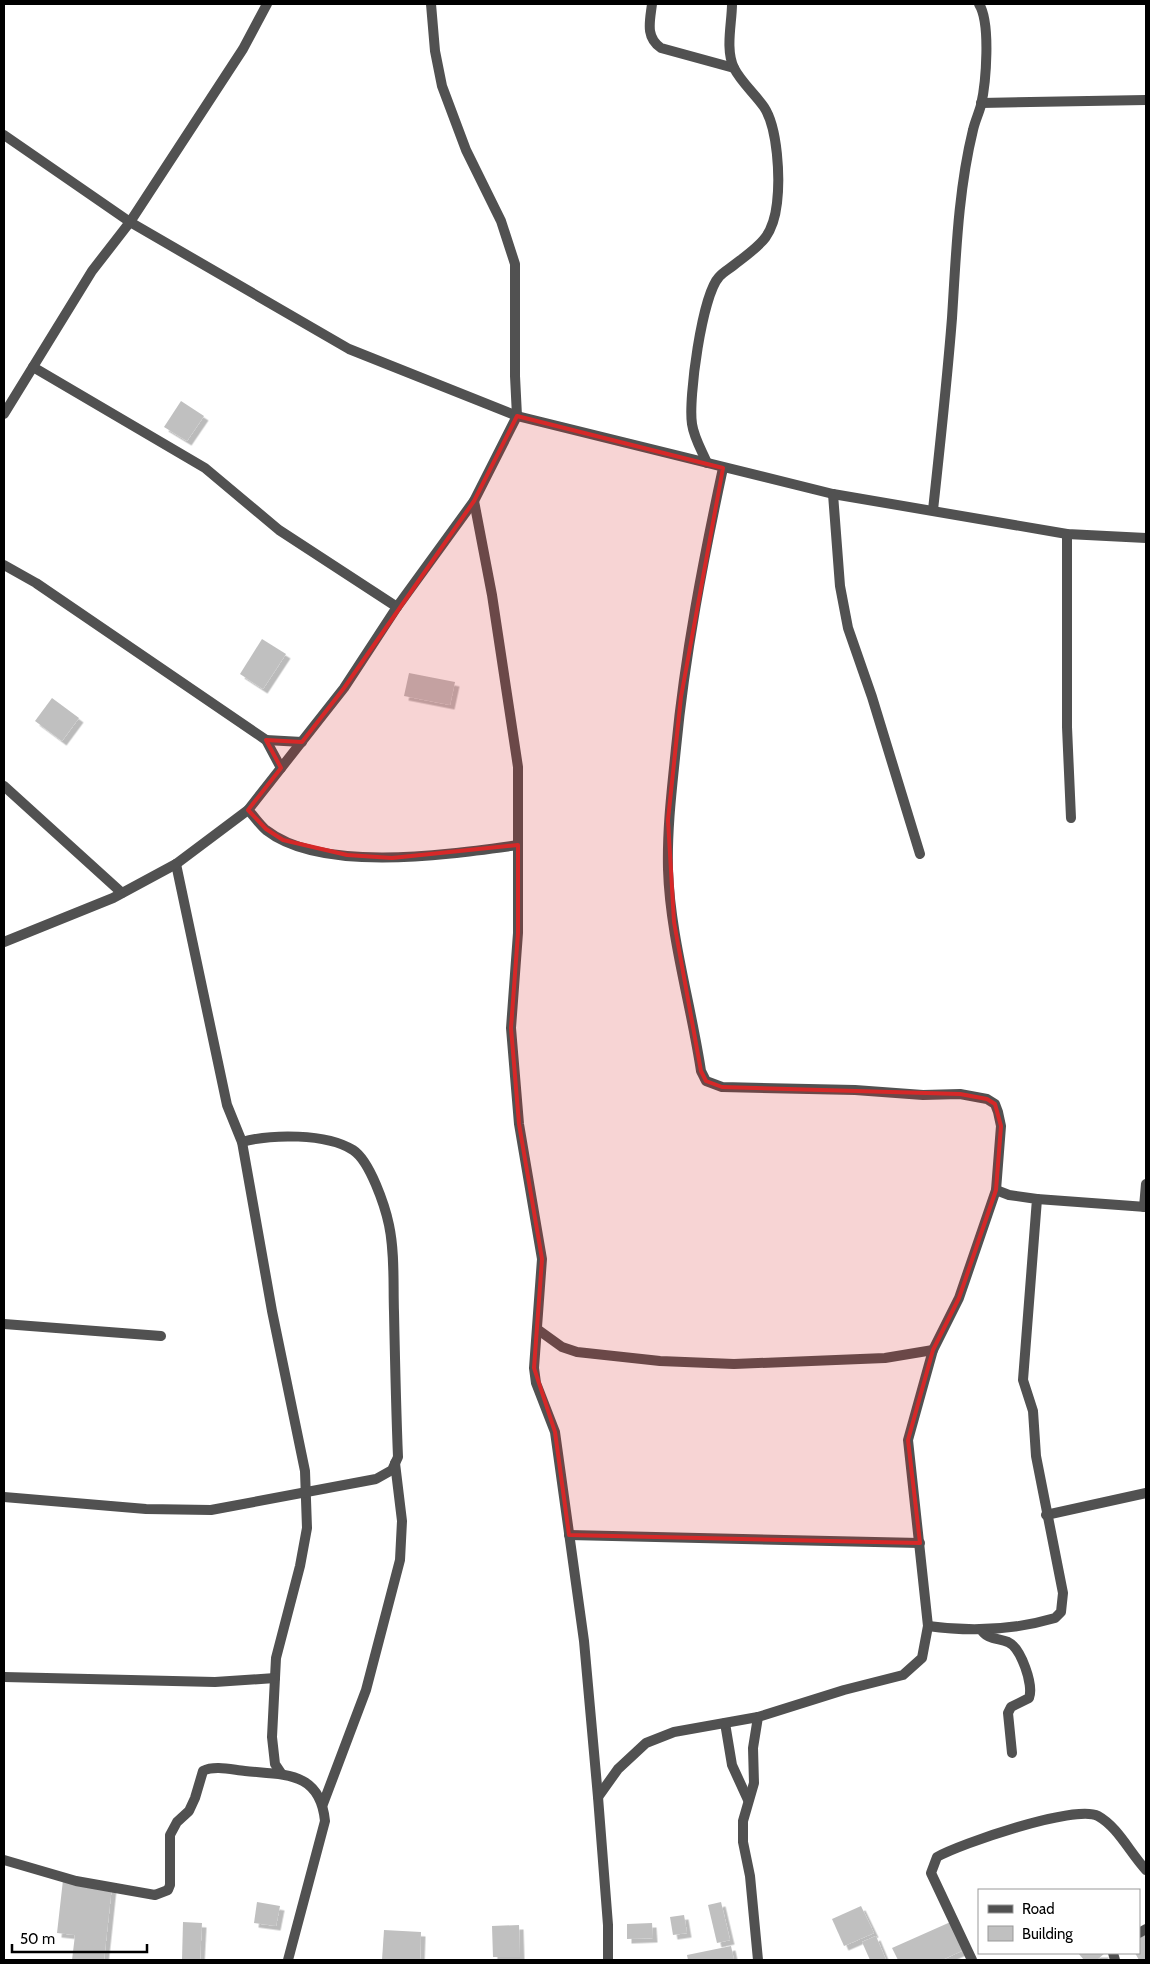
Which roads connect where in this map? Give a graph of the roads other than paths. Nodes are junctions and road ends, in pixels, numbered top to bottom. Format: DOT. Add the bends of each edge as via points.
graph roads {
  1 [pos="267,4"];
  2 [pos="431,4"];
  3 [pos="652,4"];
  4 [pos="732,4"];
  5 [pos="979,4"];
  6 [pos="734,68"];
  7 [pos="1146,100"];
  8 [pos="981,103"];
  9 [pos="4,135"];
  10 [pos="130,222"];
  11 [pos="32,367"];
  12 [pos="4,414"];
  13 [pos="518,416"];
  14 [pos="707,463"];
  15 [pos="723,468"];
  16 [pos="833,494"];
  17 [pos="474,501"];
  18 [pos="933,510"];
  19 [pos="1067,534"];
  20 [pos="1146,538"];
  21 [pos="4,565"];
  22 [pos="397,607"];
  23 [pos="266,740"];
  24 [pos="302,742"];
  25 [pos="281,768"];
  26 [pos="4,786"];
  27 [pos="248,810"];
  28 [pos="1071,818"];
  29 [pos="518,844"];
  30 [pos="920,854"];
  31 [pos="176,864"];
  32 [pos="122,893"];
  33 [pos="4,942"];
  34 [pos="242,1142"];
  35 [pos="1146,1184"];
  36 [pos="996,1190"];
  37 [pos="1037,1200"];
  38 [pos="1145,1207"];
  39 [pos="4,1324"];
  40 [pos="537,1329"];
  41 [pos="160,1336"];
  42 [pos="933,1350"];
  43 [pos="395,1463"];
  44 [pos="306,1492"];
  45 [pos="1146,1493"];
  46 [pos="4,1497"];
  47 [pos="1046,1515"];
  48 [pos="569,1534"];
  49 [pos="920,1543"];
  50 [pos="928,1626"];
  51 [pos="981,1630"];
  52 [pos="4,1676"];
  53 [pos="275,1678"];
  54 [pos="758,1717"];
  55 [pos="724,1724"];
  56 [pos="1012,1753"];
  57 [pos="280,1773"];
  58 [pos="598,1797"];
  59 [pos="748,1800"];
  60 [pos="323,1804"];
  61 [pos="4,1860"];
  62 [pos="1146,1870"];
  63 [pos="288,1960"];
  64 [pos="608,1960"];
  65 [pos="758,1960"];
  66 [pos="972,1960"];
  1 -- 10 [label="street" via="243,49"];
  2 -- 13 [label="street" via="442,86 463,143 501,221 515,264"];
  3 -- 6 [label="street" via="649,33 653,42 661,48"];
  4 -- 6 [label="street" via="730,38"];
  5 -- 8 [label="street" via="983,10 987,41"];
  6 -- 14 [label="street" via="773,125 777,202 772,230 759,246 719,276 709,298 698,345 691,410 692,426"];
  7 -- 8 [label="street"];
  8 -- 18 [label="street" via="968,154 959,223 948,374"];
  9 -- 10 [label="street"];
  10 -- 11 [label="street" via="92,271"];
  10 -- 13 [label="street" via="349,349"];
  11 -- 12 [label="street"];
  11 -- 22 [label="street" via="205,468 279,530"];
  13 -- 14 [label="street"];
  13 -- 17 [label="street"];
  14 -- 15 [label="street"];
  15 -- 16 [label="street"];
  15 -- 36 [label="street" via="681,697 668,820 668,870 674,922 701,1071 706,1081 722,1087 855,1090 923,1096 960,1094 986,1099 995,1104 1001,1126"];
  16 -- 18 [label="street"];
  16 -- 30 [label="street" via="840,586 848,628"];
  17 -- 22 [label="street"];
  17 -- 29 [label="street" via="514,735 518,768"];
  18 -- 19 [label="street"];
  19 -- 20 [label="street"];
  19 -- 28 [label="street" via="1067,727"];
  21 -- 23 [label="street" via="36,583"];
  22 -- 24 [label="street" via="344,688"];
  23 -- 24 [label="street"];
  23 -- 25 [label="street"];
  24 -- 25 [label="street"];
  25 -- 27 [label="street"];
  26 -- 32 [label="street"];
  27 -- 29 [label="street" via="266,829 283,840 309,849 347,855 392,858"];
  27 -- 31 [label="street"];
  29 -- 40 [label="street" via="518,933 511,1028 519,1124 542,1259"];
  31 -- 32 [label="street"];
  31 -- 34 [label="street" via="227,1105"];
  32 -- 33 [label="street"];
  34 -- 43 [label="street" via="288,1136 322,1140 354,1150 367,1168 383,1202 392,1250 398,1457"];
  34 -- 44 [label="street" via="272,1311 299,1435"];
  35 -- 38 [label="street"];
  36 -- 37 [label="street"];
  36 -- 42 [label="street" via="959,1298"];
  37 -- 38 [label="street"];
  37 -- 47 [label="street" via="1023,1380 1033,1411 1036,1456"];
  39 -- 41 [label="street"];
  40 -- 42 [label="street" via="562,1347 578,1352 708,1364 885,1358"];
  40 -- 48 [label="street" via="536,1383 555,1432"];
  42 -- 49 [label="street" via="908,1440"];
  43 -- 44 [label="street" via="392,1470 376,1478"];
  43 -- 60 [label="street" via="402,1521 400,1560 366,1690"];
  44 -- 46 [label="street" via="211,1510 146,1509"];
  44 -- 53 [label="street" via="307,1528 276,1658"];
  45 -- 47 [label="street"];
  47 -- 51 [label="street" via="1063,1593 1060,1612 1055,1618 1042,1622"];
  48 -- 49 [label="street"];
  48 -- 58 [label="street" via="584,1641"];
  49 -- 50 [label="street"];
  50 -- 51 [label="street"];
  50 -- 54 [label="street" via="922,1658 902,1674"];
  51 -- 56 [label="street" via="988,1637 1009,1642 1028,1674 1029,1698 1010,1707 1008,1713"];
  52 -- 53 [label="street" via="215,1682"];
  53 -- 57 [label="street" via="272,1737 275,1764"];
  54 -- 55 [label="street"];
  54 -- 59 [label="street" via="753,1748 754,1783"];
  55 -- 58 [label="street" via="674,1732 646,1743 618,1769"];
  55 -- 59 [label="street" via="732,1765"];
  57 -- 60 [label="street" via="293,1775 313,1788"];
  57 -- 61 [label="street" via="208,1768 203,1771 189,1811 176,1822 170,1834 170,1885 168,1890 155,1895 76,1881"];
  58 -- 64 [label="street"];
  59 -- 65 [label="street" via="743,1842 750,1876"];
  60 -- 63 [label="street" via="325,1821"];
  62 -- 66 [label="street" via="1110,1825 1096,1815 1047,1819 953,1848 937,1857 931,1873"];
}
